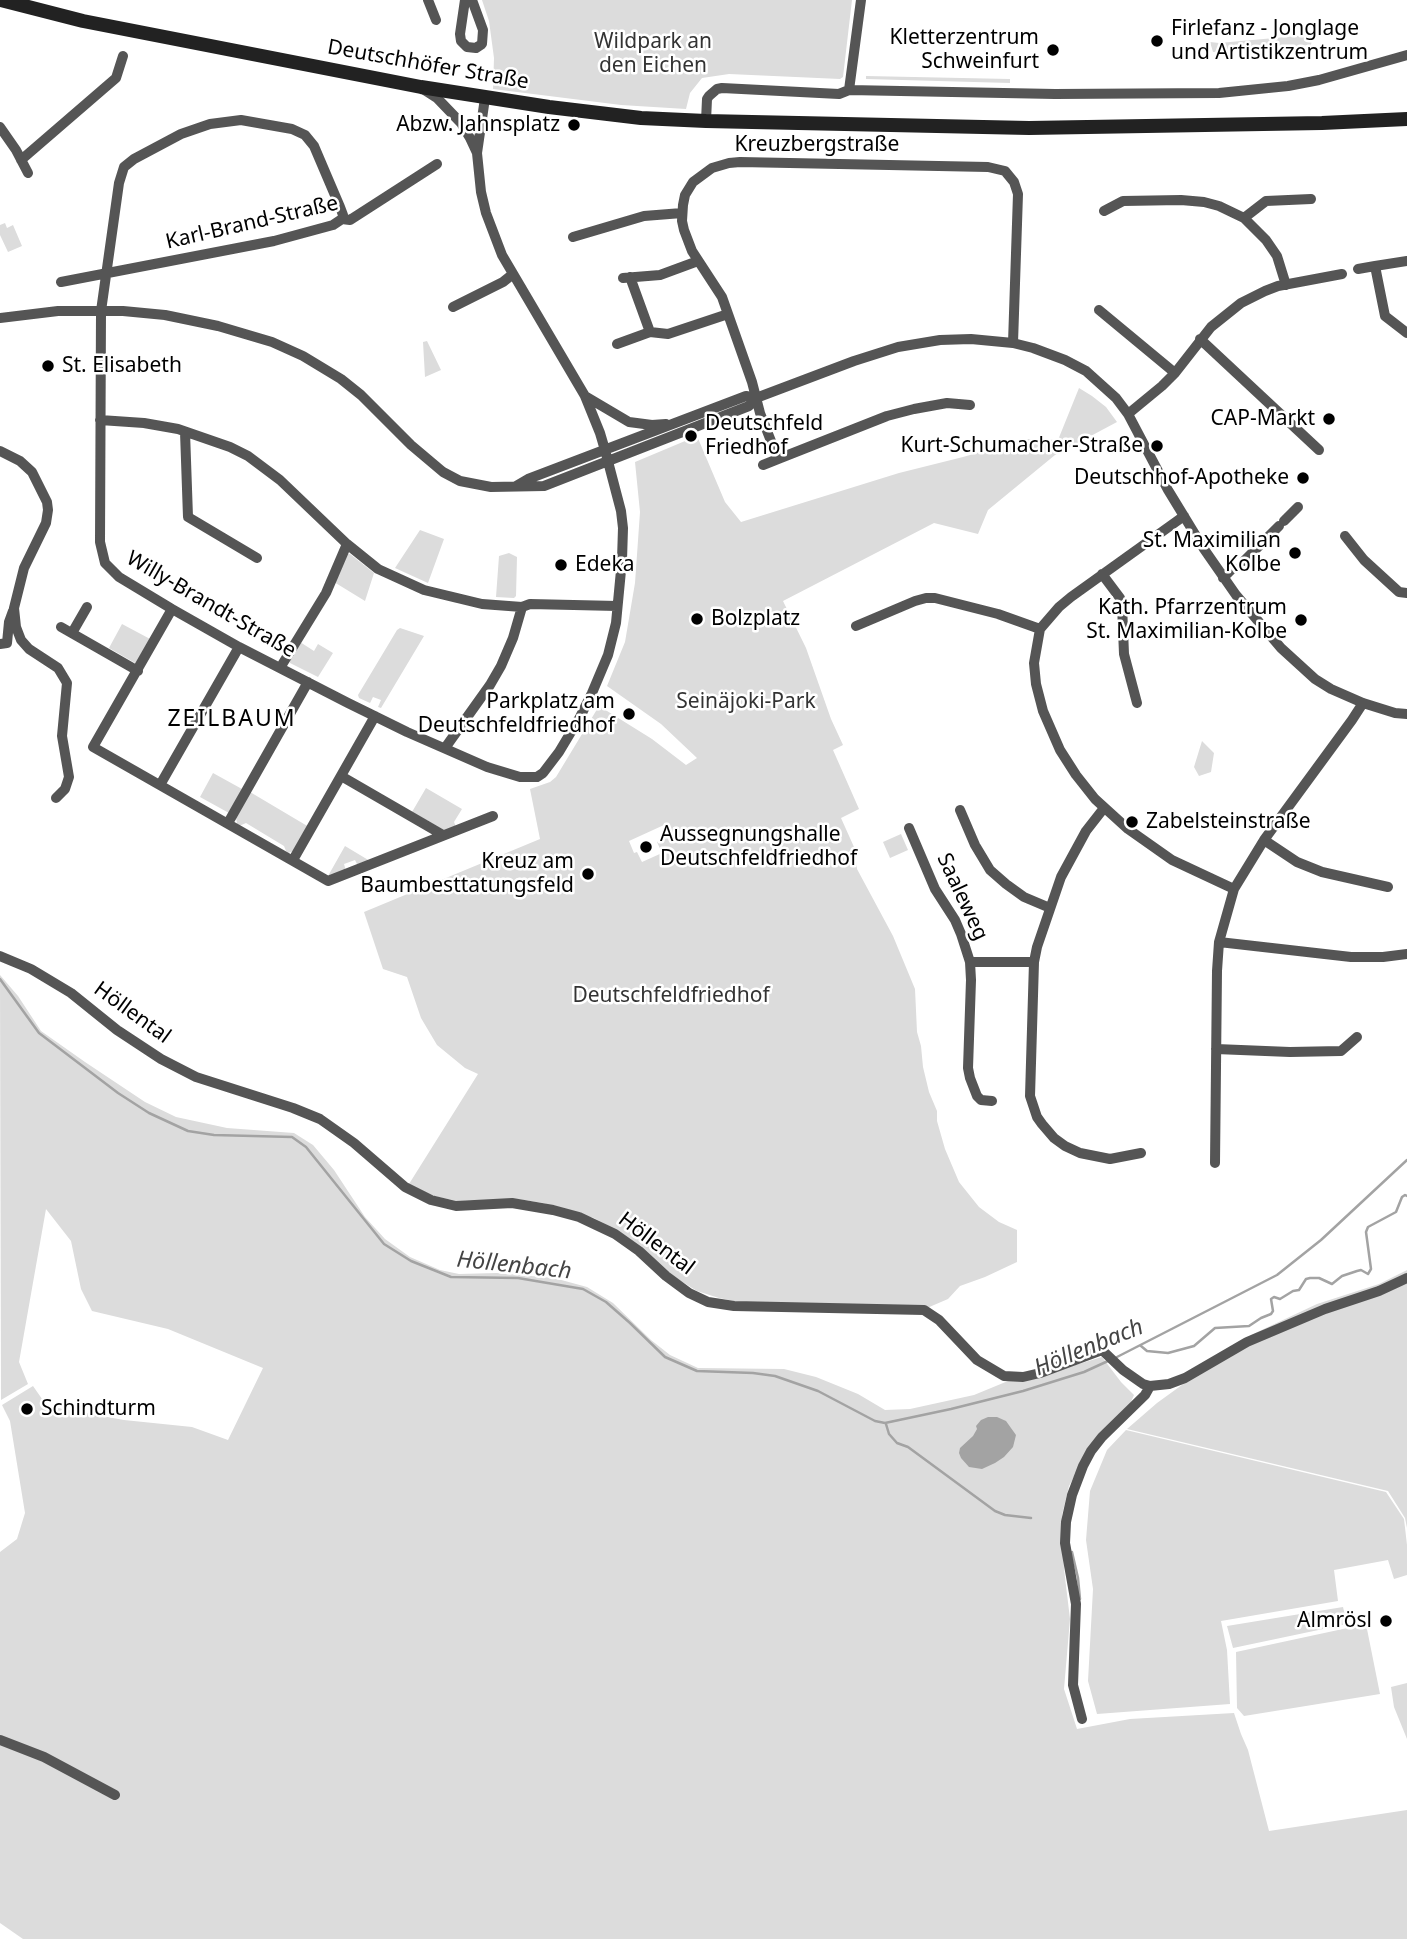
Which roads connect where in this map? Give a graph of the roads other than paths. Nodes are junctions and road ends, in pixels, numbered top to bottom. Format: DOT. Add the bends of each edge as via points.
graph roads {
  1 [pos="1,0"];
  2 [pos="428,0"];
  3 [pos="465,0"];
  4 [pos="472,0"];
  5 [pos="861,0"];
  6 [pos="436,20"];
  7 [pos="1407,55"];
  8 [pos="123,56"];
  9 [pos="421,88"];
  10 [pos="849,90"];
  11 [pos="485,98"];
  12 [pos="1407,119"];
  13 [pos="706,121"];
  14 [pos="0,127"];
  15 [pos="477,153"];
  16 [pos="21,160"];
  17 [pos="437,164"];
  18 [pos="28,173"];
  19 [pos="1311,199"];
  20 [pos="1104,211"];
  21 [pos="682,214"];
  22 [pos="1244,218"];
  23 [pos="342,219"];
  24 [pos="573,237"];
  25 [pos="698,261"];
  26 [pos="1407,261"];
  27 [pos="1375,266"];
  28 [pos="1358,269"];
  29 [pos="106,273"];
  30 [pos="513,274"];
  31 [pos="1342,274"];
  32 [pos="61,282"];
  33 [pos="1286,285"];
  34 [pos="453,307"];
  35 [pos="1099,310"];
  36 [pos="101,311"];
  37 [pos="728,314"];
  38 [pos="0,318"];
  39 [pos="650,332"];
  40 [pos="1407,333"];
  41 [pos="1200,339"];
  42 [pos="1013,343"];
  43 [pos="617,344"];
  44 [pos="1175,373"];
  45 [pos="585,396"];
  46 [pos="756,398"];
  47 [pos="970,405"];
  48 [pos="1128,414"];
  49 [pos="100,420"];
  50 [pos="677,423"];
  51 [pos="185,432"];
  52 [pos="1320,450"];
  53 [pos="0,451"];
  54 [pos="607,456"];
  55 [pos="778,459"];
  56 [pos="763,464"];
  57 [pos="1298,507"];
  58 [pos="1184,516"];
  59 [pos="1345,536"];
  60 [pos="347,544"];
  61 [pos="257,558"];
  62 [pos="1244,561"];
  63 [pos="1233,569"];
  64 [pos="1102,574"];
  65 [pos="1223,578"];
  66 [pos="1407,593"];
  67 [pos="617,606"];
  68 [pos="87,607"];
  69 [pos="522,607"];
  70 [pos="14,608"];
  71 [pos="172,609"];
  72 [pos="61,626"];
  73 [pos="856,626"];
  74 [pos="1040,629"];
  75 [pos="72,633"];
  76 [pos="0,644"];
  77 [pos="239,647"];
  78 [pos="280,668"];
  79 [pos="138,670"];
  80 [pos="307,682"];
  81 [pos="1137,703"];
  82 [pos="1363,703"];
  83 [pos="1407,714"];
  84 [pos="375,716"];
  85 [pos="445,748"];
  86 [pos="341,776"];
  87 [pos="160,785"];
  88 [pos="56,798"];
  89 [pos="1104,808"];
  90 [pos="960,810"];
  91 [pos="493,816"];
  92 [pos="228,823"];
  93 [pos="909,828"];
  94 [pos="443,835"];
  95 [pos="1264,839"];
  96 [pos="293,860"];
  97 [pos="1388,887"];
  98 [pos="1234,889"];
  99 [pos="1050,908"];
  100 [pos="1219,942"];
  101 [pos="1407,954"];
  102 [pos="0,956"];
  103 [pos="970,962"];
  104 [pos="1034,962"];
  105 [pos="1357,1037"];
  106 [pos="1216,1049"];
  107 [pos="992,1101"];
  108 [pos="1140,1153"];
  109 [pos="1215,1163"];
  110 [pos="1407,1278"];
  111 [pos="1150,1386"];
  112 [pos="1082,1719"];
  113 [pos="0,1740"];
  114 [pos="115,1795"];
  1 -- 9 [label="main road, Deutschhöfer Straße" via="83,21"];
  2 -- 6 [label="street"];
  3 -- 4 [label="street" via="461,41 476,48 482,44 483,30"];
  5 -- 10 [label="street"];
  7 -- 10 [label="street" via="1319,80 1230,93"];
  8 -- 16 [label="street" via="116,78"];
  9 -- 11 [label="main road, Deutschhöfer Straße"];
  9 -- 15 [label="street" via="437,97 455,117"];
  10 -- 13 [label="street" via="839,94 717,89 707,99"];
  11 -- 13 [label="main road, Deutschhöfer Straße" via="614,116"];
  11 -- 15 [label="street"];
  12 -- 13 [label="main road, Deutschhöfer Straße" via="1029,128"];
  14 -- 16 [label="street"];
  15 -- 30 [label="street" via="486,213"];
  16 -- 18 [label="street"];
  17 -- 23 [label="street, Karl-Brand-Straße" via="350,220"];
  19 -- 22 [label="street" via="1266,201"];
  20 -- 22 [label="street" via="1120,202 1181,200 1212,204"];
  21 -- 24 [label="street" via="644,216"];
  21 -- 25 [label="street" via="687,241"];
  21 -- 42 [label="street, Kreuzbergstraße" via="693,182 712,168 729,163 999,169 1014,182 1018,194"];
  22 -- 33 [label="street" via="1277,256"];
  23 -- 29 [label="street, Karl-Brand-Straße" via="274,241"];
  23 -- 29 [label="street, Willy-Brandt-Straße" via="314,146 305,135 254,121 210,124 181,134 124,167"];
  25 -- 37 [label="street" via="718,288"];
  25 -- 39 [label="street" via="660,275 626,277"];
  26 -- 27 [label="street"];
  27 -- 28 [label="street"];
  27 -- 40 [label="street" via="1385,316"];
  29 -- 32 [label="street, Karl-Brand-Straße"];
  29 -- 36 [label="street, Willy-Brandt-Straße"];
  30 -- 34 [label="street"];
  30 -- 45 [label="street"];
  31 -- 33 [label="street"];
  33 -- 41 [label="street" via="1241,303"];
  35 -- 44 [label="street"];
  36 -- 38 [label="street"];
  36 -- 49 [label="street, Willy-Brandt-Straße"];
  36 -- 54 [label="street" via="174,317 290,349 345,383 411,445 460,481 496,488 516,486"];
  37 -- 39 [label="street" via="668,334"];
  37 -- 46 [label="street"];
  39 -- 43 [label="street"];
  41 -- 44 [label="street"];
  41 -- 52 [label="street"];
  42 -- 46 [label="street" via="963,339 912,344"];
  42 -- 48 [label="street" via="1086,372"];
  44 -- 48 [label="street"];
  45 -- 50 [label="street" via="629,422"];
  45 -- 54 [label="street"];
  46 -- 50 [label="street" via="746,396"];
  46 -- 54 [label="street" via="749,406"];
  46 -- 55 [label="street"];
  47 -- 55 [label="street" via="947,403 887,416"];
  48 -- 58 [label="street"];
  49 -- 51 [label="street"];
  49 -- 71 [label="street, Willy-Brandt-Straße" via="100,541 105,563 119,577"];
  50 -- 54 [label="street"];
  51 -- 60 [label="street" via="248,456 281,480"];
  51 -- 61 [label="street" via="188,517"];
  53 -- 70 [label="street" via="32,472 48,510 24,568"];
  54 -- 67 [label="street" via="623,528"];
  55 -- 56 [label="street"];
  57 -- 62 [label="street"];
  58 -- 64 [label="street"];
  58 -- 65 [label="street"];
  59 -- 66 [label="street" via="1364,560 1399,592"];
  60 -- 69 [label="street" via="378,569 425,590 482,604"];
  60 -- 78 [label="street" via="326,593"];
  63 -- 65 [label="street"];
  64 -- 74 [label="street" via="1070,597"];
  64 -- 81 [label="street" via="1122,605 1126,666"];
  65 -- 82 [label="street" via="1265,631 1300,665 1331,689"];
  67 -- 69 [label="street"];
  67 -- 85 [label="street, Willy-Brandt-Straße" via="612,640 592,693 543,773 520,777"];
  68 -- 75 [label="street"];
  69 -- 85 [label="street" via="501,666"];
  70 -- 76 [label="street" via="7,643"];
  70 -- 88 [label="street" via="21,639 58,668 66,683 62,736 69,777"];
  71 -- 77 [label="street, Willy-Brandt-Straße"];
  71 -- 79 [label="street"];
  72 -- 75 [label="street"];
  73 -- 74 [label="street" via="915,601 935,598"];
  74 -- 89 [label="street" via="1034,673 1043,711 1068,763"];
  75 -- 79 [label="street"];
  77 -- 78 [label="street, Willy-Brandt-Straße"];
  77 -- 87 [label="street"];
  78 -- 80 [label="street, Willy-Brandt-Straße"];
  79 -- 87 [label="street" via="93,747"];
  80 -- 84 [label="street, Willy-Brandt-Straße"];
  80 -- 92 [label="street"];
  82 -- 83 [label="street"];
  82 -- 95 [label="street"];
  84 -- 85 [label="street, Willy-Brandt-Straße"];
  84 -- 86 [label="street"];
  86 -- 94 [label="street"];
  86 -- 96 [label="street"];
  87 -- 92 [label="street"];
  89 -- 98 [label="street" via="1172,860"];
  89 -- 99 [label="street" via="1069,860"];
  90 -- 99 [label="street" via="990,870 1024,897"];
  91 -- 94 [label="street"];
  92 -- 96 [label="street"];
  93 -- 103 [label="street, Saaleweg" via="958,927"];
  94 -- 96 [label="street" via="328,881"];
  95 -- 97 [label="street" via="1297,862 1322,872"];
  95 -- 98 [label="street"];
  98 -- 100 [label="street"];
  99 -- 104 [label="street"];
  100 -- 101 [label="street" via="1351,957"];
  100 -- 106 [label="street"];
  102 -- 111 [label="street, Höllental" via="71,993 117,1030 196,1077 320,1119 405,1186 431,1200 456,1206 512,1203 579,1217 615,1234 673,1282 708,1302 925,1310 977,1360 1004,1376 1040,1373 1102,1350"];
  103 -- 104 [label="street, Saaleweg"];
  103 -- 107 [label="street" via="968,1068 977,1096"];
  104 -- 108 [label="street" via="1030,1096 1037,1117 1054,1138 1080,1153 1110,1159"];
  105 -- 106 [label="street" via="1341,1051"];
  106 -- 109 [label="street"];
  110 -- 111 [label="street" via="1247,1342 1185,1378"];
  111 -- 112 [label="street" via="1091,1451 1066,1522 1065,1543 1076,1604 1073,1685"];
  113 -- 114 [label="street" via="44,1757"];
}
